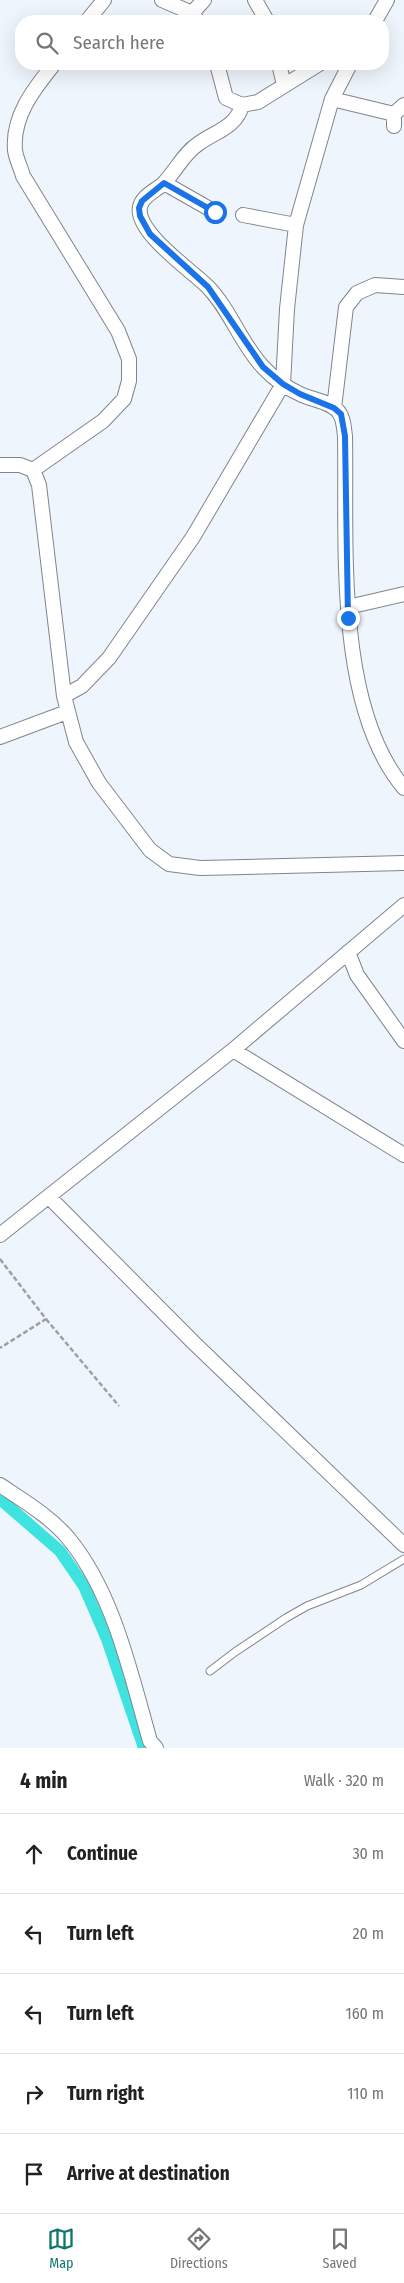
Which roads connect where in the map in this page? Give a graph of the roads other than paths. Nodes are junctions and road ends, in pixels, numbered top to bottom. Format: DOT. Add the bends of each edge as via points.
graph roads {
  1 [pos="104,0"];
  2 [pos="162,0"];
  3 [pos="204,0"];
  4 [pos="255,0"];
  5 [pos="387,0"];
  6 [pos="92,15"];
  7 [pos="191,15"];
  8 [pos="196,15"];
  9 [pos="264,15"];
  10 [pos="378,15"];
  11 [pos="49,70"];
  12 [pos="219,70"];
  13 [pos="280,70"];
  14 [pos="309,70"];
  15 [pos="347,70"];
  16 [pos="284,85"];
  17 [pos="332,99"];
  18 [pos="242,105"];
  19 [pos="398,115"];
  20 [pos="164,183"];
  21 [pos="215,212"];
  22 [pos="243,215"];
  23 [pos="296,225"];
  24 [pos="404,287"];
  25 [pos="283,384"];
  26 [pos="334,408"];
  27 [pos="0,465"];
  28 [pos="32,470"];
  29 [pos="404,594"];
  30 [pos="348,607"];
  31 [pos="64,696"];
  32 [pos="67,712"];
  33 [pos="0,737"];
  34 [pos="404,788"];
  35 [pos="404,863"];
  36 [pos="404,905"];
  37 [pos="348,952"];
  38 [pos="404,1042"];
  39 [pos="233,1050"];
  40 [pos="404,1154"];
  41 [pos="49,1197"];
  42 [pos="0,1234"];
  43 [pos="0,1485"];
  44 [pos="404,1545"];
  45 [pos="404,1559"];
  46 [pos="210,1672"];
  47 [pos="156,1748"];
  1 -- 6 [label="street"];
  2 -- 7 [label="street"];
  3 -- 8 [label="street"];
  4 -- 9 [label="street"];
  5 -- 10 [label="street"];
  11 -- 28 [label="street" via="29,96 18,122 15,151 23,176 118,331 128,359 129,381 124,399 103,421"];
  12 -- 18 [label="street" via="226,98"];
  13 -- 16 [label="street"];
  14 -- 16 [label="street"];
  15 -- 17 [label="street"];
  16 -- 18 [label="street" via="258,102"];
  17 -- 19 [label="street"];
  17 -- 23 [label="street"];
  18 -- 20 [label="street" via="229,126 197,144"];
  20 -- 21 [label="street"];
  20 -- 25 [label="street" via="142,201 139,208 150,234 208,287 263,367"];
  22 -- 23 [label="street"];
  23 -- 25 [label="street"];
  24 -- 26 [label="street" via="375,285 357,293 346,307"];
  25 -- 26 [label="street"];
  25 -- 31 [label="street" via="193,537 109,658 82,686"];
  26 -- 30 [label="street" via="341,414 345,436"];
  27 -- 28 [label="street" via="20,465"];
  28 -- 31 [label="street" via="39,485"];
  29 -- 30 [label="street"];
  30 -- 34 [label="street" via="362,703 383,760"];
  31 -- 32 [label="street"];
  32 -- 33 [label="street"];
  32 -- 35 [label="street" via="76,742 99,783 150,850 169,864 200,868"];
  36 -- 37 [label="street"];
  37 -- 38 [label="street" via="356,976"];
  37 -- 39 [label="street"];
  39 -- 40 [label="street"];
  39 -- 41 [label="street"];
  41 -- 42 [label="street"];
  41 -- 44 [label="street" via="194,1343"];
  43 -- 47 [label="street" via="38,1510 69,1539 99,1586 123,1646 150,1741"];
  45 -- 46 [label="lane" via="361,1585 307,1606 286,1618"];
}
